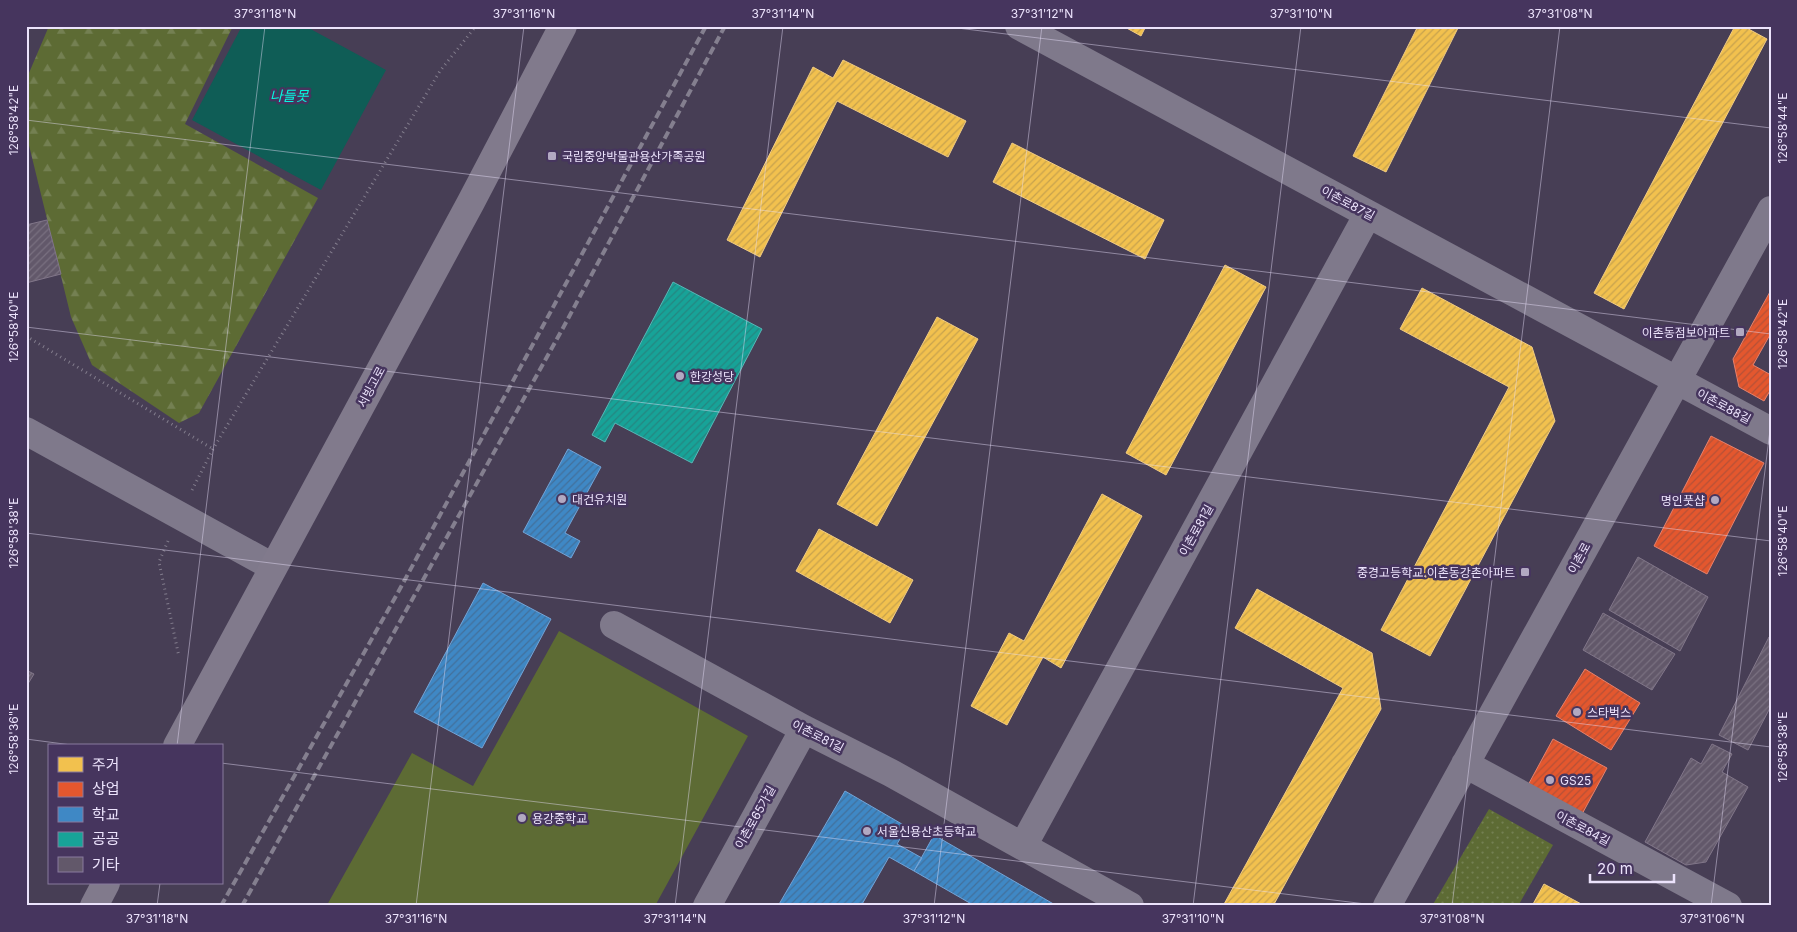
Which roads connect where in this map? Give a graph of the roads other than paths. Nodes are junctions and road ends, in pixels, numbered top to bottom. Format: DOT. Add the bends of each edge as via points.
graph roads {
  1 [pos="563,26"];
  2 [pos="1019,26"];
  3 [pos="1771,210"];
  4 [pos="1368,214"];
  5 [pos="1677,381"];
  6 [pos="26,431"];
  7 [pos="1771,431"];
  8 [pos="273,568"];
  9 [pos="614,625"];
  10 [pos="804,729"];
  11 [pos="178,744"];
  12 [pos="1465,764"];
  13 [pos="1023,846"];
  14 [pos="105,884"];
  15 [pos="94,906"];
  16 [pos="706,906"];
  17 [pos="1130,906"];
  18 [pos="1387,906"];
  19 [pos="1728,906"];
  1 -- 8 [label="main road, 서빙고로"];
  2 -- 4 [label="street, 이촌로87길"];
  3 -- 5 [label="street, 이촌로"];
  4 -- 5 [label="street, 이촌로87길"];
  4 -- 13 [label="street, 이촌로81길"];
  5 -- 7 [label="street, 이촌로88길"];
  5 -- 12 [label="street, 이촌로"];
  6 -- 8 [label="street"];
  8 -- 11 [label="main road, 서빙고로"];
  9 -- 10 [label="street, 이촌로81길"];
  10 -- 13 [label="street, 이촌로81길"];
  10 -- 16 [label="street, 이촌로65가길"];
  12 -- 18 [label="street, 이촌로"];
  12 -- 19 [label="street, 이촌로84길"];
  13 -- 17 [label="street, 이촌로81길"];
  14 -- 15 [label="main road"];
}
